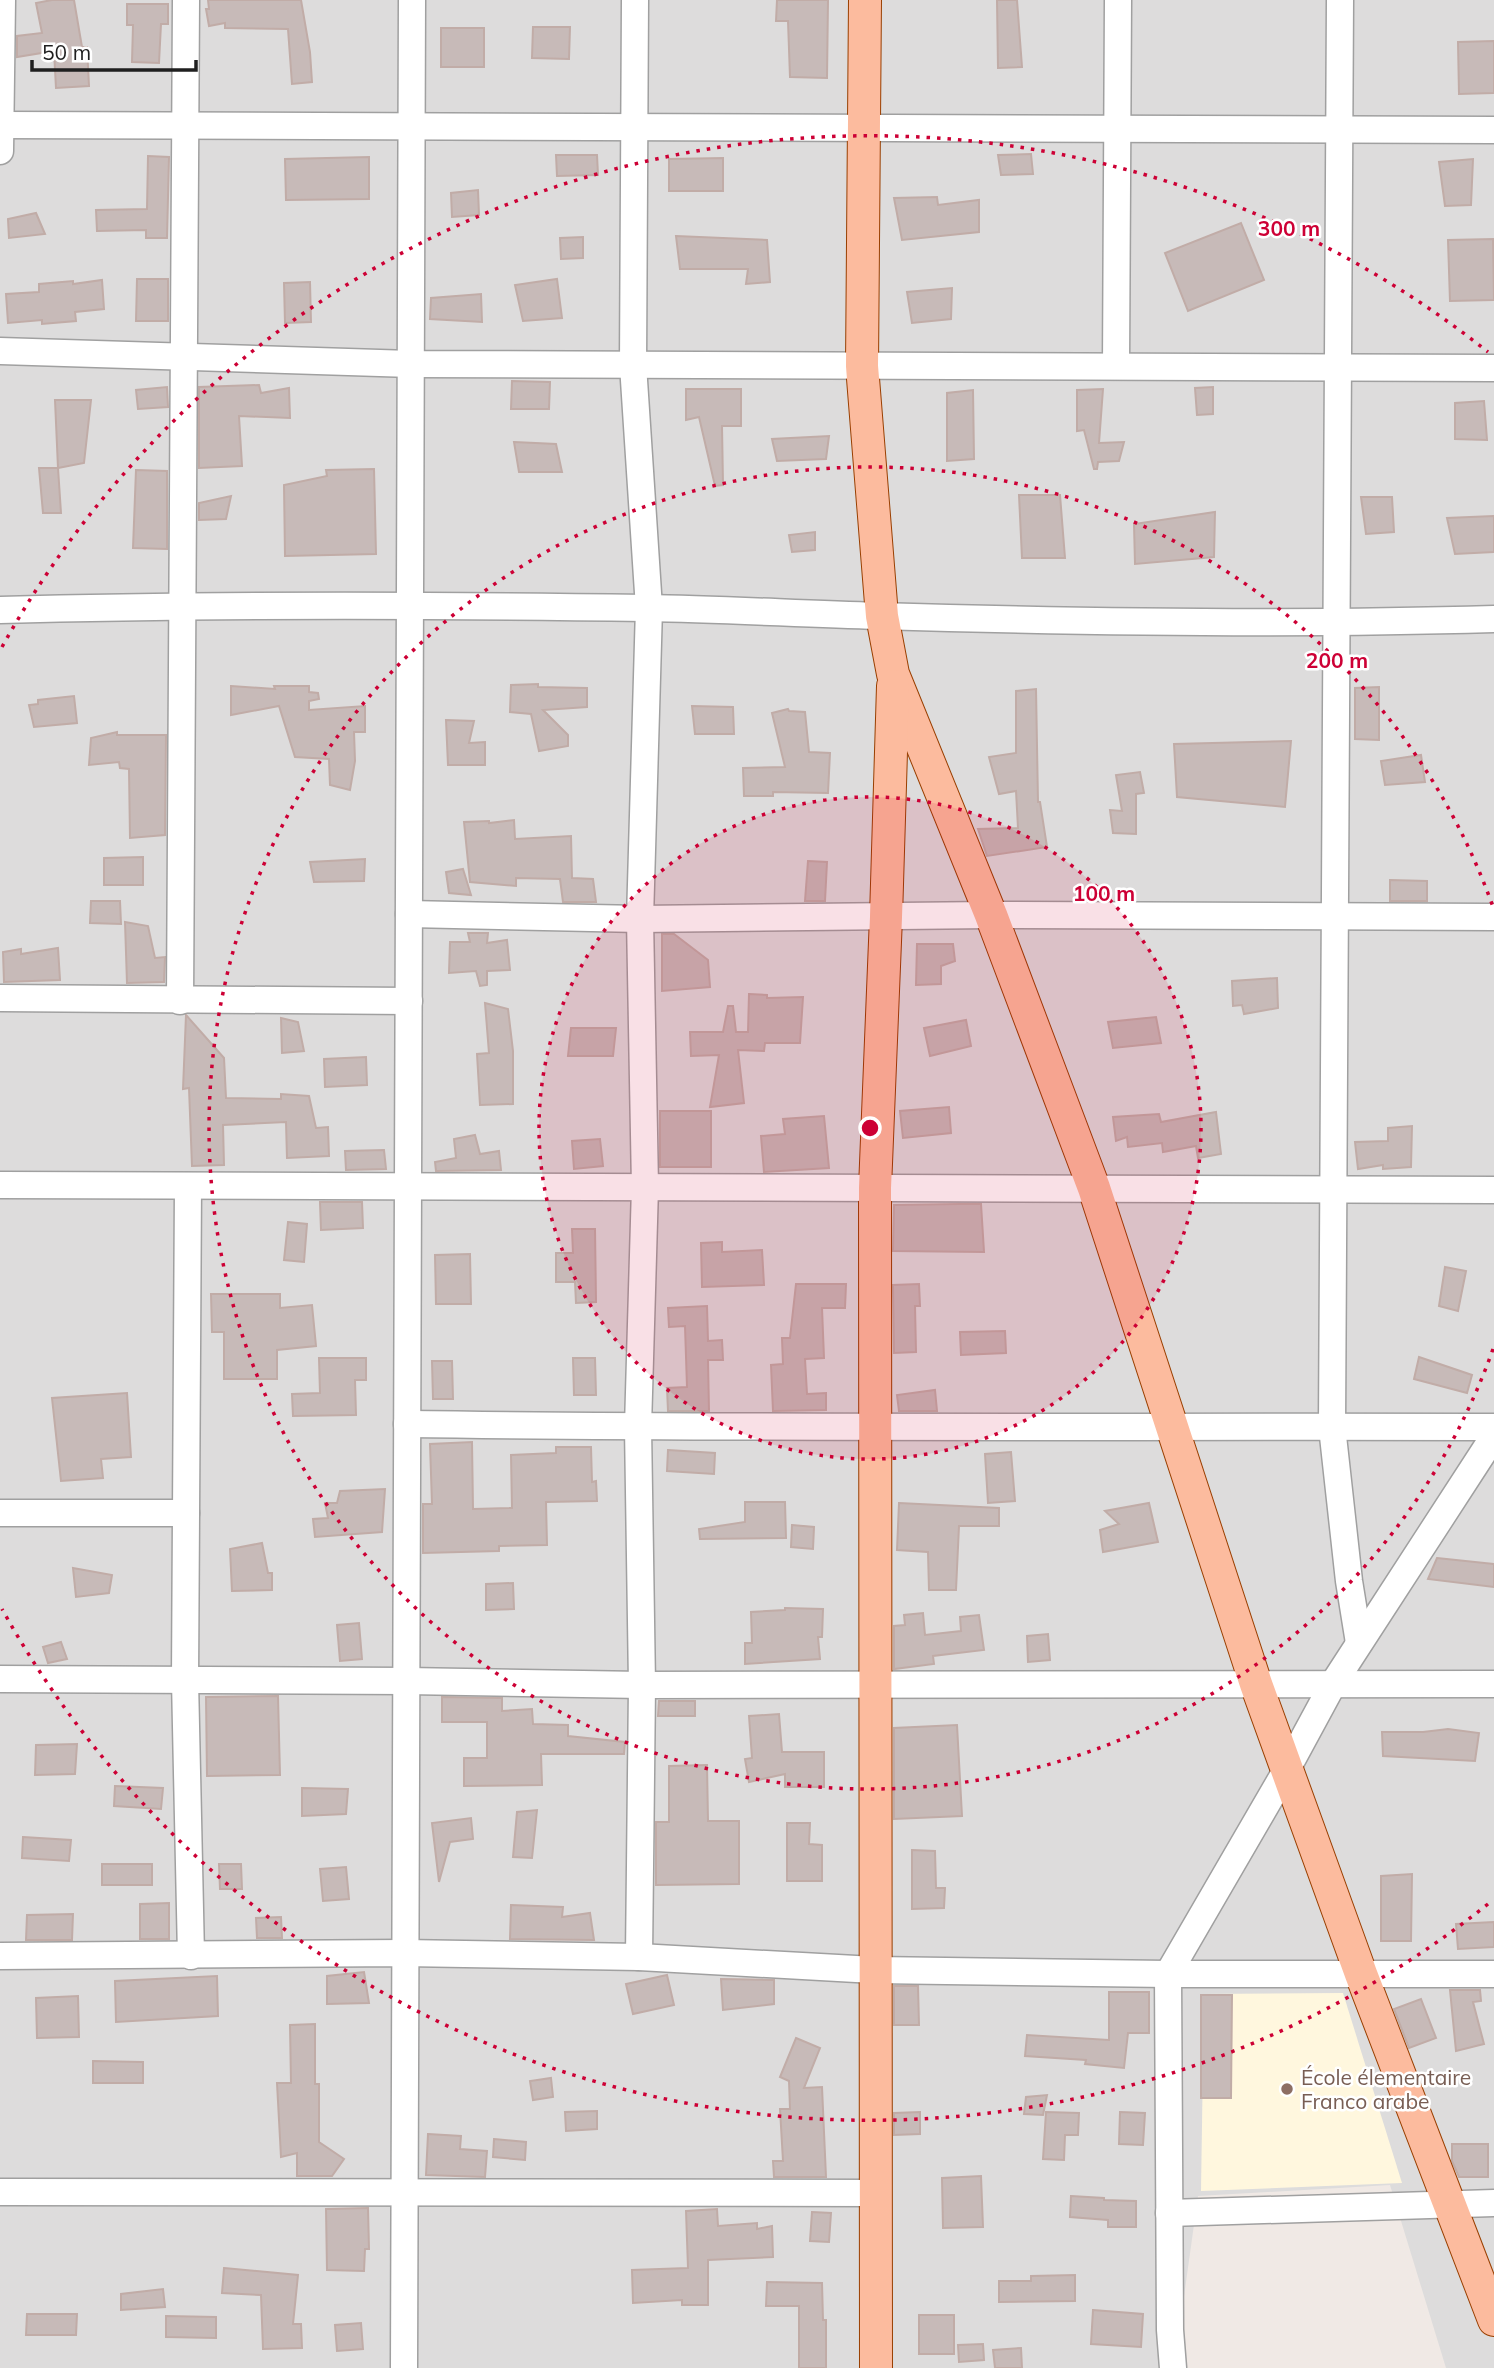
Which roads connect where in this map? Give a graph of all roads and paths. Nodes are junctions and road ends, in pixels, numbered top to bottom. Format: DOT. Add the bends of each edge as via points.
graph roads {
  1 [pos="2,0"];
  2 [pos="186,0"];
  3 [pos="412,0"];
  4 [pos="635,0"];
  5 [pos="864,0"];
  6 [pos="1118,0"];
  7 [pos="1340,0"];
  8 [pos="185,126"];
  9 [pos="412,127"];
  10 [pos="634,127"];
  11 [pos="864,128"];
  12 [pos="1117,129"];
  13 [pos="1339,130"];
  14 [pos="1494,130"];
  15 [pos="1,134"];
  16 [pos="0,351"];
  17 [pos="183,356"];
  18 [pos="411,364"];
  19 [pos="633,365"];
  20 [pos="862,366"];
  21 [pos="1116,366"];
  22 [pos="1338,367"];
  23 [pos="1494,368"];
  24 [pos="182,605"];
  25 [pos="410,606"];
  26 [pos="649,608"];
  27 [pos="0,610"];
  28 [pos="882,616"];
  29 [pos="1494,619"];
  30 [pos="1335,623"];
  31 [pos="893,674"];
  32 [pos="409,914"];
  33 [pos="990,915"];
  34 [pos="886,917"];
  35 [pos="1334,917"];
  36 [pos="1494,917"];
  37 [pos="640,919"];
  38 [pos="0,999"];
  39 [pos="180,1001"];
  40 [pos="409,1001"];
  41 [pos="0,1185"];
  42 [pos="188,1186"];
  43 [pos="408,1187"];
  44 [pos="645,1187"];
  45 [pos="875,1188"];
  46 [pos="1094,1188"];
  47 [pos="1333,1190"];
  48 [pos="1494,1190"];
  49 [pos="407,1424"];
  50 [pos="1172,1426"];
  51 [pos="638,1427"];
  52 [pos="1332,1427"];
  53 [pos="1494,1427"];
  54 [pos="874,1428"];
  55 [pos="1494,1436"];
  56 [pos="0,1513"];
  57 [pos="186,1513"];
  58 [pos="1359,1643"];
  59 [pos="0,1679"];
  60 [pos="185,1680"];
  61 [pos="407,1681"];
  62 [pos="874,1684"];
  63 [pos="1256,1684"];
  64 [pos="1333,1684"];
  65 [pos="1494,1684"];
  66 [pos="642,1685"];
  67 [pos="1287,1769"];
  68 [pos="404,1953"];
  69 [pos="0,1956"];
  70 [pos="191,1956"];
  71 [pos="639,1957"];
  72 [pos="874,1970"];
  73 [pos="1168,1974"];
  74 [pos="1361,1974"];
  75 [pos="1494,1974"];
  76 [pos="0,2192"];
  77 [pos="875,2193"];
  78 [pos="405,2194"];
  79 [pos="1449,2203"];
  80 [pos="1494,2203"];
  81 [pos="1169,2213"];
  82 [pos="1494,2320"];
  83 [pos="404,2368"];
  84 [pos="876,2368"];
  85 [pos="1173,2368"];
  1 -- 15 [label="street"];
  2 -- 8 [label="street"];
  3 -- 9 [label="street"];
  4 -- 10 [label="street"];
  5 -- 11 [label="main road"];
  6 -- 12 [label="street"];
  7 -- 13 [label="street"];
  8 -- 9 [label="street"];
  8 -- 15 [label="street"];
  8 -- 17 [label="street"];
  9 -- 10 [label="street"];
  9 -- 18 [label="street"];
  10 -- 11 [label="street"];
  10 -- 19 [label="street"];
  11 -- 12 [label="street"];
  11 -- 20 [label="main road"];
  12 -- 13 [label="street"];
  12 -- 21 [label="street"];
  13 -- 14 [label="street"];
  13 -- 22 [label="street"];
  16 -- 17 [label="street"];
  17 -- 18 [label="street"];
  17 -- 24 [label="street"];
  18 -- 19 [label="street"];
  18 -- 25 [label="street"];
  19 -- 20 [label="street"];
  19 -- 26 [label="street"];
  20 -- 21 [label="street"];
  20 -- 28 [label="main road"];
  21 -- 22 [label="street"];
  22 -- 23 [label="street"];
  22 -- 30 [label="street"];
  24 -- 25 [label="street"];
  24 -- 27 [label="street"];
  24 -- 39 [label="street"];
  25 -- 26 [label="street"];
  25 -- 32 [label="street"];
  26 -- 28 [label="street"];
  26 -- 37 [label="street"];
  28 -- 30 [label="street"];
  28 -- 31 [label="main road"];
  29 -- 30 [label="street"];
  30 -- 35 [label="street"];
  31 -- 33 [label="main road"];
  31 -- 34 [label="main road"];
  32 -- 37 [label="street"];
  32 -- 40 [label="street"];
  33 -- 34 [label="street"];
  33 -- 35 [label="street"];
  33 -- 46 [label="main road"];
  34 -- 37 [label="street"];
  34 -- 45 [label="main road"];
  35 -- 36 [label="street"];
  35 -- 47 [label="street"];
  37 -- 44 [label="street"];
  38 -- 39 [label="street"];
  39 -- 40 [label="street"];
  40 -- 43 [label="street"];
  41 -- 42 [label="street"];
  42 -- 43 [label="street"];
  42 -- 57 [label="street"];
  43 -- 44 [label="street"];
  43 -- 49 [label="street"];
  44 -- 45 [label="street"];
  44 -- 51 [label="street"];
  45 -- 46 [label="street"];
  45 -- 54 [label="main road"];
  46 -- 47 [label="street"];
  46 -- 50 [label="main road"];
  47 -- 48 [label="street"];
  47 -- 52 [label="street"];
  49 -- 51 [label="street"];
  49 -- 61 [label="street"];
  50 -- 52 [label="street"];
  50 -- 54 [label="street"];
  50 -- 63 [label="main road"];
  51 -- 54 [label="street"];
  51 -- 66 [label="street"];
  52 -- 53 [label="street"];
  52 -- 58 [label="street"];
  54 -- 62 [label="main road"];
  55 -- 58 [label="street"];
  56 -- 57 [label="street"];
  57 -- 60 [label="street"];
  58 -- 64 [label="street"];
  59 -- 60 [label="street"];
  60 -- 61 [label="street"];
  60 -- 70 [label="street"];
  61 -- 66 [label="street"];
  61 -- 68 [label="street"];
  62 -- 63 [label="street"];
  62 -- 66 [label="street"];
  62 -- 72 [label="main road"];
  63 -- 64 [label="street"];
  63 -- 67 [label="main road"];
  64 -- 65 [label="street"];
  64 -- 67 [label="street"];
  66 -- 71 [label="street"];
  67 -- 73 [label="street"];
  67 -- 74 [label="main road"];
  68 -- 70 [label="street"];
  68 -- 71 [label="street"];
  68 -- 78 [label="street"];
  69 -- 70 [label="street"];
  71 -- 72 [label="street"];
  72 -- 73 [label="street"];
  72 -- 77 [label="main road"];
  73 -- 74 [label="street"];
  73 -- 81 [label="street"];
  74 -- 75 [label="street"];
  74 -- 79 [label="main road"];
  76 -- 78 [label="street"];
  77 -- 78 [label="street"];
  77 -- 84 [label="main road"];
  78 -- 83 [label="street"];
  79 -- 80 [label="street"];
  79 -- 81 [label="street"];
  79 -- 82 [label="main road"];
  81 -- 85 [label="street"];
}
